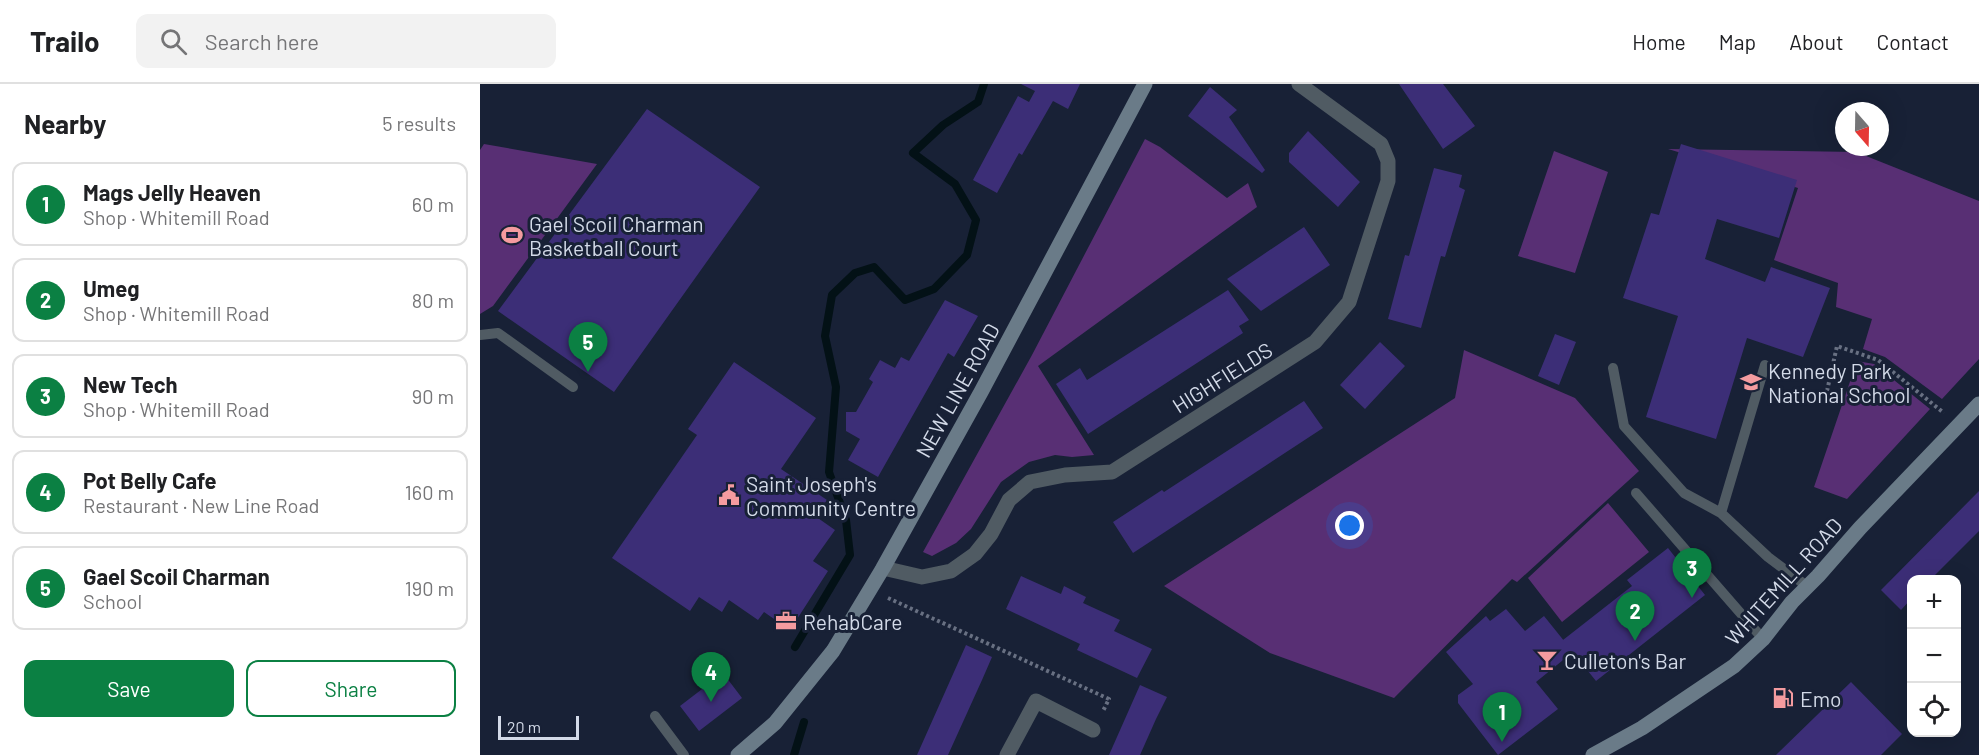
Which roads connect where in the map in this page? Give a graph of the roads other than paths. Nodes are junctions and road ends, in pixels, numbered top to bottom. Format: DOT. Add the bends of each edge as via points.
graph roads {
  1 [pos="1145,84"];
  2 [pos="1299,84"];
  3 [pos="480,334"];
  4 [pos="1765,365"];
  5 [pos="1613,368"];
  6 [pos="573,387"];
  7 [pos="1979,404"];
  8 [pos="1636,493"];
  9 [pos="1721,513"];
  10 [pos="883,568"];
  11 [pos="1808,586"];
  12 [pos="1763,639"];
  13 [pos="655,716"];
  14 [pos="1093,730"];
  15 [pos="684,755"];
  16 [pos="738,755"];
  17 [pos="1007,755"];
  18 [pos="1593,755"];
  1 -- 10 [label="main road, NEW LINE ROAD"];
  2 -- 10 [label="street, HIGHFIELDS" via="1381,144 1388,161 1388,181 1349,302 1322,334 1304,350 1112,472 1030,482 1010,500 975,554 951,571 922,577"];
  3 -- 6 [label="lane" via="498,333"];
  4 -- 9 [label="lane"];
  5 -- 9 [label="lane" via="1624,426 1684,493"];
  7 -- 11 [label="main road, WHITEMILL ROAD"];
  8 -- 12 [label="lane"];
  9 -- 11 [label="lane"];
  10 -- 16 [label="main road, NEW LINE ROAD" via="833,651 807,685 775,723"];
  11 -- 12 [label="main road, WHITEMILL ROAD"];
  12 -- 18 [label="main road, WHITEMILL ROAD" via="1725,672 1642,728"];
  13 -- 15 [label="lane"];
  14 -- 17 [label="street" via="1035,701"];
}
